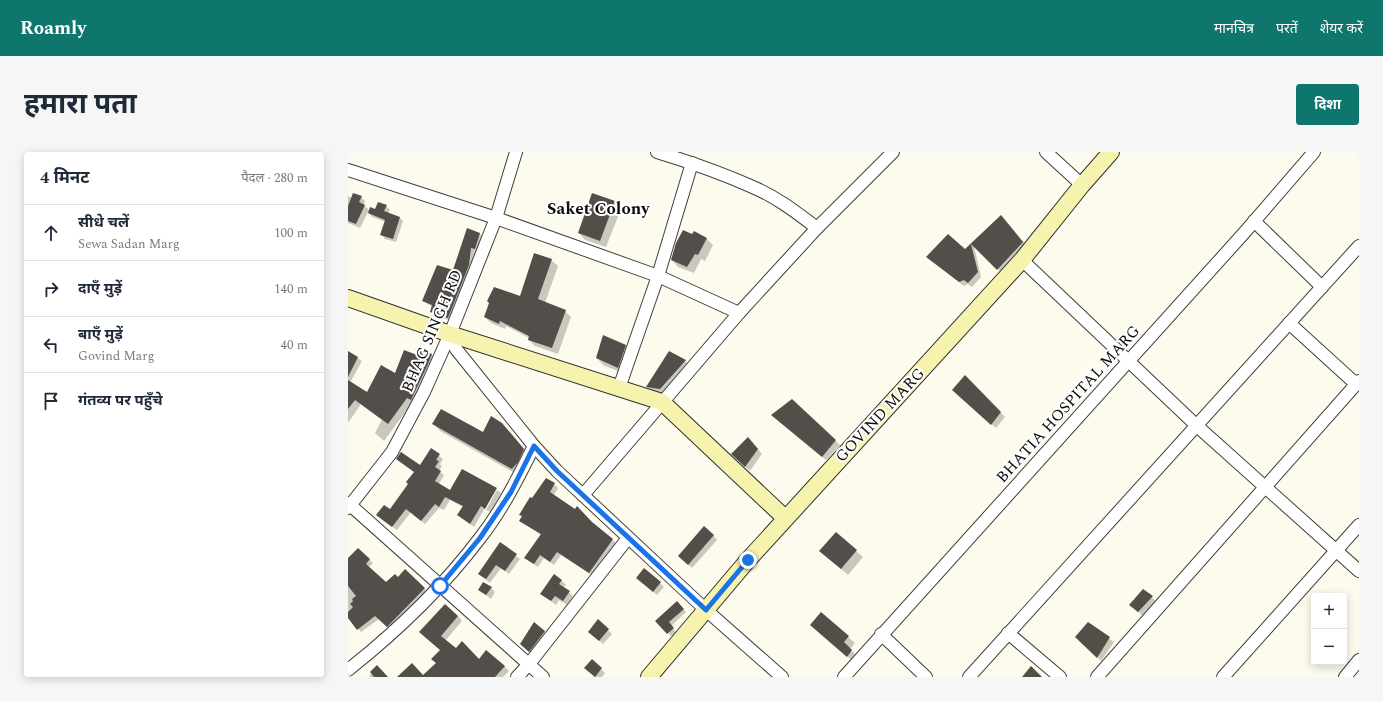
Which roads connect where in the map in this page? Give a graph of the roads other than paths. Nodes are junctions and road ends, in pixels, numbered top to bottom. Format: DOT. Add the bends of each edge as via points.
graph roads {
  1 [pos="516,152"];
  2 [pos="657,152"];
  3 [pos="892,152"];
  4 [pos="1046,152"];
  5 [pos="1111,152"];
  6 [pos="1314,152"];
  7 [pos="692,163"];
  8 [pos="348,170"];
  9 [pos="1082,185"];
  10 [pos="496,218"];
  11 [pos="1254,221"];
  12 [pos="817,228"];
  13 [pos="1359,246"];
  14 [pos="1022,260"];
  15 [pos="658,276"];
  16 [pos="1322,287"];
  17 [pos="348,298"];
  18 [pos="739,313"];
  19 [pos="1289,323"];
  20 [pos="450,334"];
  21 [pos="1128,361"];
  22 [pos="1358,382"];
  23 [pos="619,388"];
  24 [pos="662,402"];
  25 [pos="1197,426"];
  26 [pos="534,446"];
  27 [pos="1265,487"];
  28 [pos="583,495"];
  29 [pos="349,506"];
  30 [pos="785,518"];
  31 [pos="1359,525"];
  32 [pos="628,538"];
  33 [pos="1336,550"];
  34 [pos="1359,571"];
  35 [pos="440,586"];
  36 [pos="706,610"];
  37 [pos="1008,633"];
  38 [pos="881,634"];
  39 [pos="1359,660"];
  40 [pos="529,664"];
  41 [pos="348,670"];
  42 [pos="517,677"];
  43 [pos="543,677"];
  44 [pos="649,677"];
  45 [pos="782,677"];
  46 [pos="844,677"];
  47 [pos="926,677"];
  48 [pos="969,677"];
  49 [pos="1060,677"];
  50 [pos="1097,677"];
  51 [pos="1223,677"];
  52 [pos="1345,677"];
  1 -- 10 [label="street, BHAG SINGH RD"];
  2 -- 7 [label="street"];
  3 -- 12 [label="street"];
  4 -- 9 [label="street"];
  5 -- 9 [label="street, GOVIND MARG"];
  6 -- 11 [label="street, BHATIA HOSPITAL MARG"];
  7 -- 12 [label="street" via="756,188 788,206"];
  7 -- 15 [label="street"];
  8 -- 10 [label="street"];
  9 -- 14 [label="street, GOVIND MARG"];
  10 -- 15 [label="street"];
  10 -- 20 [label="street, BHAG SINGH RD"];
  11 -- 16 [label="street"];
  11 -- 21 [label="street, BHATIA HOSPITAL MARG"];
  12 -- 18 [label="street"];
  13 -- 16 [label="street"];
  14 -- 21 [label="street"];
  14 -- 30 [label="street, GOVIND MARG"];
  15 -- 18 [label="street"];
  15 -- 23 [label="street"];
  16 -- 19 [label="street"];
  17 -- 20 [label="street"];
  18 -- 24 [label="street"];
  19 -- 22 [label="street"];
  19 -- 25 [label="street"];
  20 -- 23 [label="street"];
  20 -- 26 [label="street" via="456,349"];
  20 -- 29 [label="street, BHAG SINGH RD" via="424,392 392,452"];
  21 -- 25 [label="street"];
  21 -- 38 [label="street, BHATIA HOSPITAL MARG"];
  22 -- 27 [label="street"];
  23 -- 24 [label="street"];
  24 -- 28 [label="street"];
  24 -- 30 [label="street"];
  25 -- 27 [label="street"];
  25 -- 37 [label="street"];
  26 -- 28 [label="street"];
  26 -- 35 [label="street" via="511,492 480,538"];
  27 -- 33 [label="street"];
  27 -- 50 [label="street"];
  28 -- 32 [label="street"];
  29 -- 35 [label="street"];
  30 -- 36 [label="street, GOVIND MARG"];
  31 -- 33 [label="street"];
  32 -- 36 [label="street"];
  32 -- 40 [label="street"];
  33 -- 34 [label="street"];
  33 -- 51 [label="street"];
  35 -- 40 [label="street"];
  35 -- 41 [label="street"];
  36 -- 44 [label="street, GOVIND MARG"];
  36 -- 45 [label="street"];
  37 -- 48 [label="street"];
  37 -- 49 [label="street"];
  38 -- 46 [label="street, BHATIA HOSPITAL MARG"];
  38 -- 47 [label="street"];
  39 -- 52 [label="street"];
  40 -- 42 [label="street"];
  40 -- 43 [label="street"];
}
